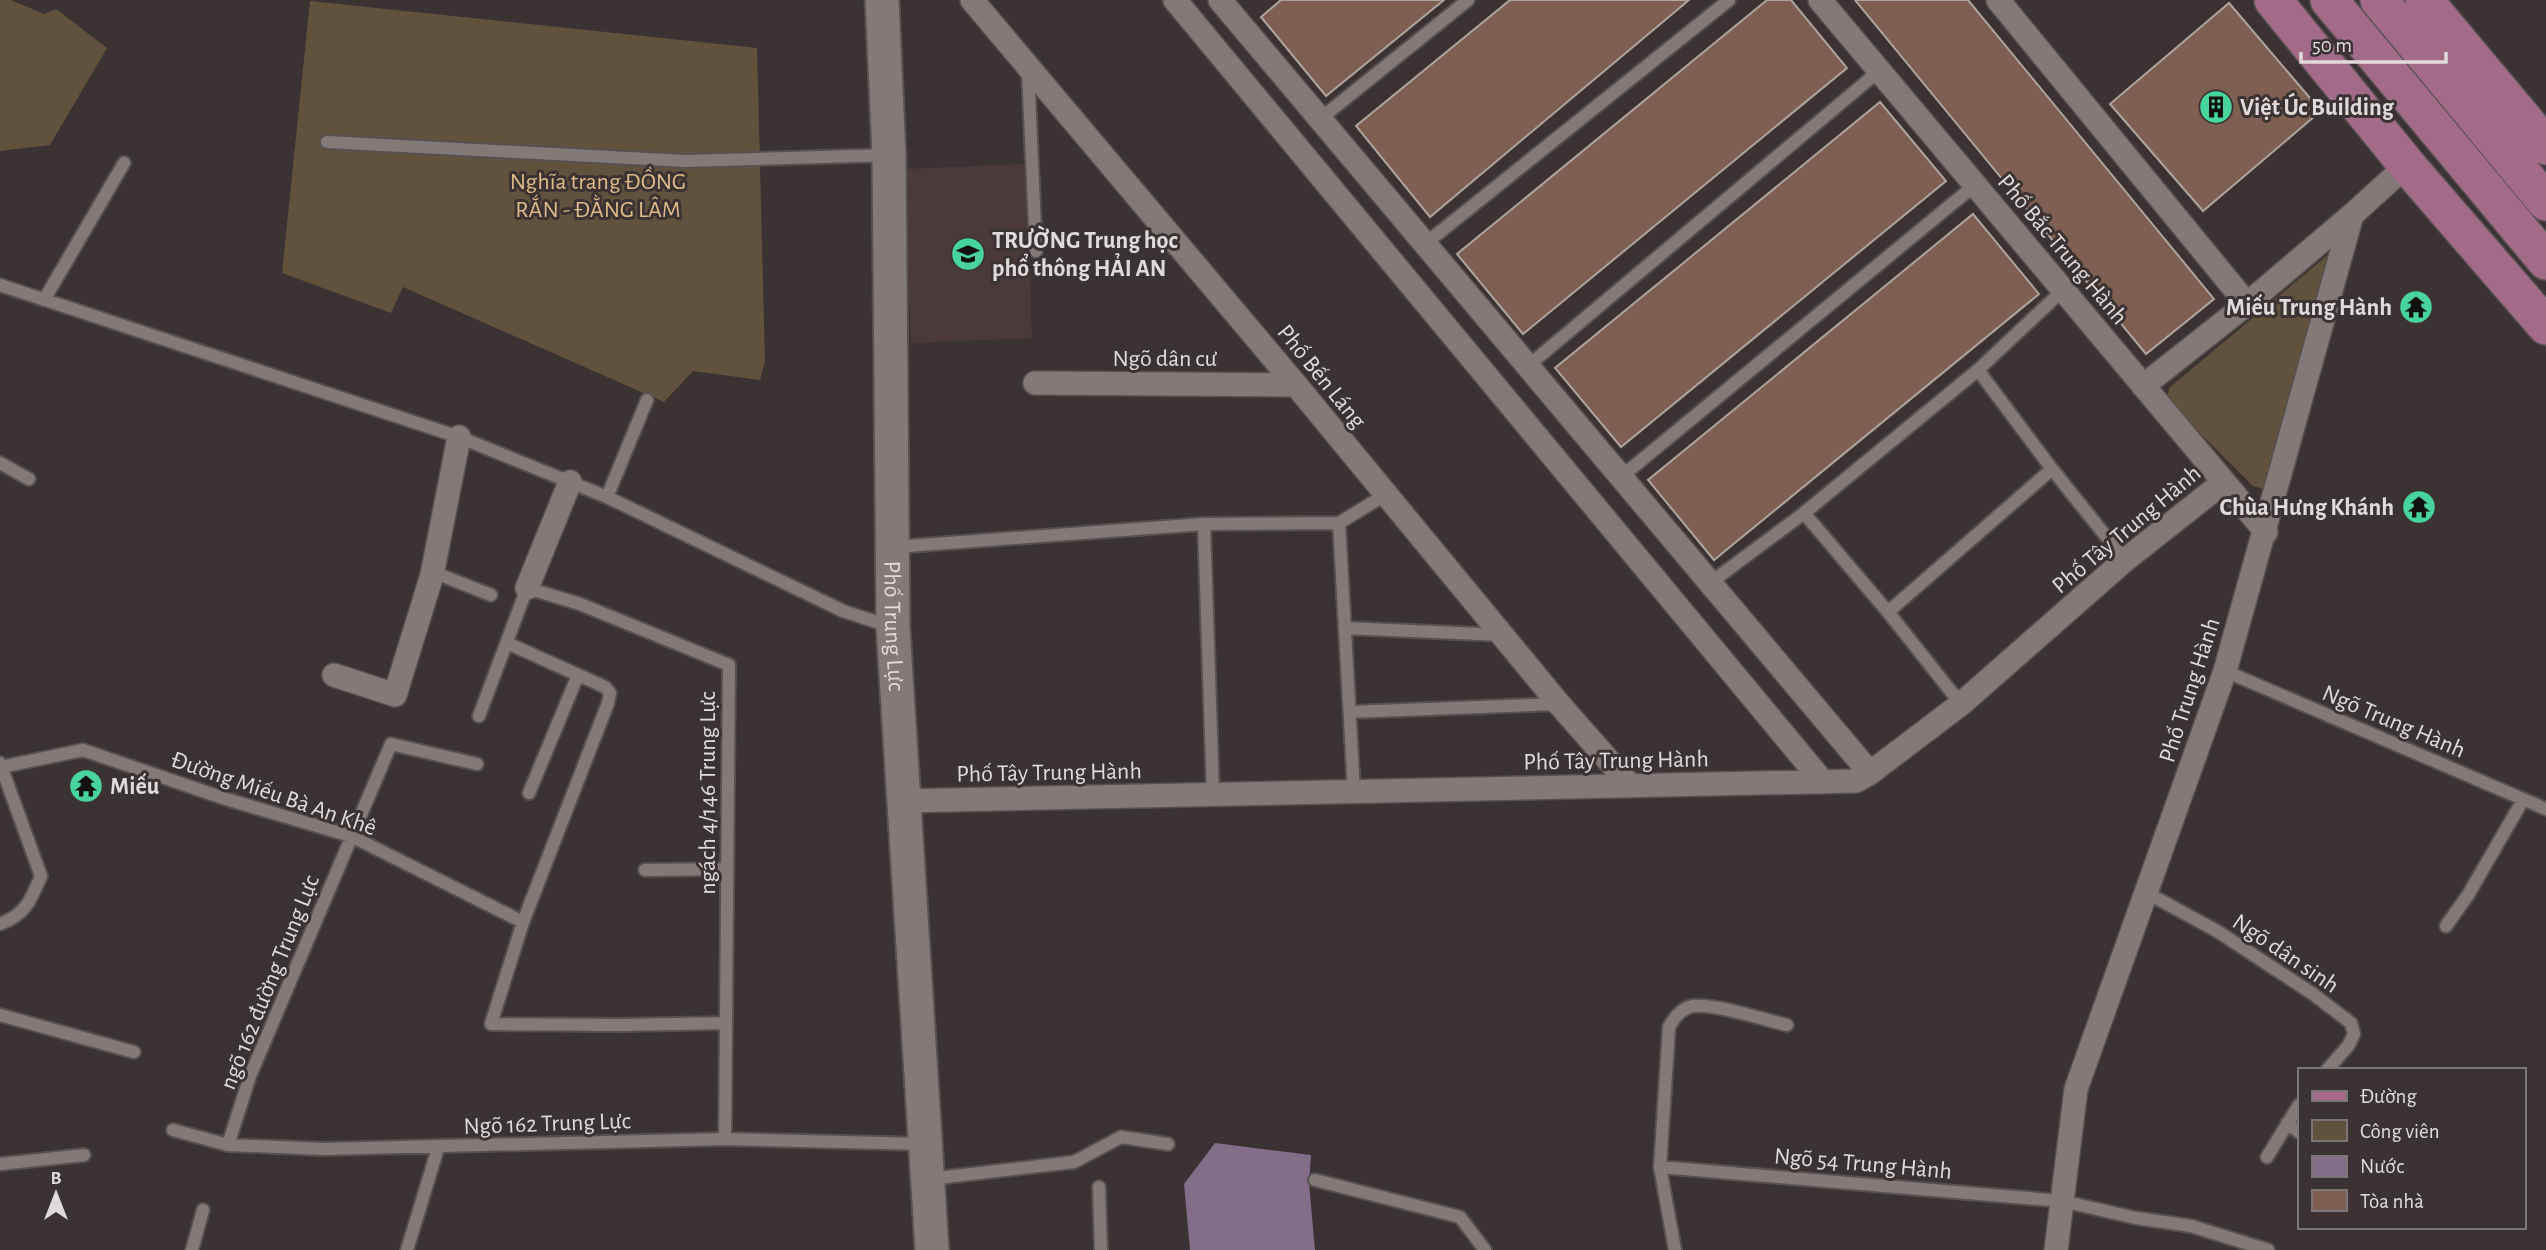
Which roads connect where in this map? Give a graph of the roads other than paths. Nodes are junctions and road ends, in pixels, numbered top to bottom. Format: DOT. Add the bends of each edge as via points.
graph roads {
  1 [pos="882,0"];
  2 [pos="972,0"];
  3 [pos="1175,0"];
  4 [pos="1468,0"];
  5 [pos="1729,0"];
  6 [pos="1820,0"];
  7 [pos="1998,0"];
  8 [pos="2273,0"];
  9 [pos="2329,0"];
  10 [pos="2379,0"];
  11 [pos="2424,0"];
  12 [pos="1226,2"];
  13 [pos="1028,67"];
  14 [pos="1879,71"];
  15 [pos="1320,119"];
  16 [pos="327,142"];
  17 [pos="2546,146"];
  18 [pos="889,155"];
  19 [pos="124,163"];
  20 [pos="2407,165"];
  21 [pos="1975,185"];
  22 [pos="2546,202"];
  23 [pos="2352,215"];
  24 [pos="1425,244"];
  25 [pos="1036,251"];
  26 [pos="2546,261"];
  27 [pos="0,285"];
  28 [pos="2063,290"];
  29 [pos="44,300"];
  30 [pos="2247,303"];
  31 [pos="2546,326"];
  32 [pos="1528,366"];
  33 [pos="1978,370"];
  34 [pos="1035,383"];
  35 [pos="1296,385"];
  36 [pos="2143,386"];
  37 [pos="647,400"];
  38 [pos="459,438"];
  39 [pos="0,463"];
  40 [pos="2052,469"];
  41 [pos="1621,477"];
  42 [pos="29,479"];
  43 [pos="570,482"];
  44 [pos="2224,482"];
  45 [pos="1385,495"];
  46 [pos="607,497"];
  47 [pos="1804,513"];
  48 [pos="1339,523"];
  49 [pos="1204,524"];
  50 [pos="2266,532"];
  51 [pos="894,547"];
  52 [pos="2125,561"];
  53 [pos="433,572"];
  54 [pos="1710,583"];
  55 [pos="527,588"];
  56 [pos="491,595"];
  57 [pos="1888,612"];
  58 [pos="893,627"];
  59 [pos="1345,628"];
  60 [pos="1502,635"];
  61 [pos="507,643"];
  62 [pos="2225,671"];
  63 [pos="334,675"];
  64 [pos="578,675"];
  65 [pos="1559,704"];
  66 [pos="1961,704"];
  67 [pos="1349,712"];
  68 [pos="479,716"];
  69 [pos="477,764"];
  70 [pos="1,765"];
  71 [pos="1870,773"];
  72 [pos="1823,782"];
  73 [pos="1631,786"];
  74 [pos="1354,792"];
  75 [pos="529,793"];
  76 [pos="1213,795"];
  77 [pos="2523,800"];
  78 [pos="902,801"];
  79 [pos="2546,809"];
  80 [pos="351,836"];
  81 [pos="727,869"];
  82 [pos="645,870"];
  83 [pos="2147,893"];
  84 [pos="523,922"];
  85 [pos="0,924"];
  86 [pos="2446,926"];
  87 [pos="0,1014"];
  88 [pos="726,1023"];
  89 [pos="1787,1025"];
  90 [pos="134,1052"];
  91 [pos="2329,1068"];
  92 [pos="2298,1106"];
  93 [pos="2287,1122"];
  94 [pos="173,1130"];
  95 [pos="2298,1131"];
  96 [pos="725,1139"];
  97 [pos="925,1144"];
  98 [pos="1168,1144"];
  99 [pos="228,1145"];
  100 [pos="438,1147"];
  101 [pos="84,1155"];
  102 [pos="2267,1157"];
  103 [pos="0,1164"];
  104 [pos="1660,1167"];
  105 [pos="929,1179"];
  106 [pos="1315,1180"];
  107 [pos="1099,1187"];
  108 [pos="2062,1201"];
  109 [pos="203,1210"];
  110 [pos="192,1250"];
  111 [pos="407,1250"];
  112 [pos="932,1250"];
  113 [pos="1101,1250"];
  114 [pos="1485,1250"];
  115 [pos="1675,1250"];
  116 [pos="2056,1250"];
  117 [pos="2268,1250"];
  1 -- 18 [label="street, Phố Trung Lực"];
  2 -- 13 [label="street, Phố Bến Láng"];
  3 -- 72 [label="street"];
  4 -- 15 [label="lane"];
  5 -- 24 [label="lane"];
  6 -- 14 [label="street, Phố Bắc Trung Hành"];
  7 -- 30 [label="street"];
  8 -- 20 [label="main road"];
  9 -- 26 [label="main road"];
  10 -- 22 [label="main road"];
  11 -- 17 [label="main road"];
  12 -- 15 [label="street"];
  13 -- 25 [label="lane"];
  13 -- 35 [label="street, Phố Bến Láng"];
  14 -- 21 [label="street, Phố Bắc Trung Hành"];
  14 -- 32 [label="lane"];
  15 -- 24 [label="street"];
  16 -- 18 [label="lane" via="685,161"];
  18 -- 51 [label="street, Phố Trung Lực"];
  19 -- 29 [label="lane"];
  20 -- 23 [label="street"];
  20 -- 31 [label="main road"];
  21 -- 28 [label="street, Phố Bắc Trung Hành"];
  21 -- 41 [label="lane"];
  23 -- 30 [label="street"];
  23 -- 50 [label="street, Phố Trung Hành"];
  24 -- 32 [label="street"];
  27 -- 29 [label="lane"];
  28 -- 33 [label="lane"];
  28 -- 36 [label="street, Phố Bắc Trung Hành"];
  29 -- 38 [label="lane"];
  30 -- 36 [label="street"];
  32 -- 41 [label="street"];
  33 -- 40 [label="lane"];
  33 -- 47 [label="lane"];
  34 -- 35 [label="street, Ngõ dân cư"];
  35 -- 45 [label="street, Phố Bến Láng"];
  36 -- 44 [label="street, Phố Bắc Trung Hành"];
  37 -- 46 [label="lane"];
  38 -- 43 [label="lane"];
  38 -- 53 [label="street"];
  39 -- 42 [label="lane"];
  40 -- 52 [label="lane"];
  40 -- 57 [label="lane"];
  41 -- 54 [label="street"];
  43 -- 46 [label="lane"];
  43 -- 55 [label="street"];
  44 -- 50 [label="street, Phố Bắc Trung Hành"];
  44 -- 52 [label="street, Phố Tây Trung Hành"];
  45 -- 48 [label="lane"];
  45 -- 60 [label="street, Phố Bến Láng"];
  46 -- 58 [label="lane" via="843,611"];
  47 -- 54 [label="lane"];
  47 -- 57 [label="lane"];
  48 -- 49 [label="lane"];
  48 -- 59 [label="lane"];
  49 -- 51 [label="lane"];
  49 -- 76 [label="lane"];
  50 -- 62 [label="street, Phố Trung Hành"];
  51 -- 58 [label="street, Phố Trung Lực"];
  52 -- 66 [label="street, Phố Tây Trung Hành"];
  53 -- 56 [label="lane"];
  53 -- 63 [label="street" via="395,695"];
  54 -- 71 [label="street"];
  55 -- 61 [label="lane"];
  55 -- 81 [label="lane, ngách 4/146 Trung Lực" via="580,604 729,665"];
  57 -- 66 [label="lane"];
  58 -- 78 [label="street, Phố Trung Lực"];
  59 -- 60 [label="lane"];
  59 -- 67 [label="lane"];
  60 -- 65 [label="street, Phố Bến Láng"];
  61 -- 64 [label="lane"];
  61 -- 68 [label="lane"];
  62 -- 77 [label="lane, Ngõ Trung Hành"];
  62 -- 83 [label="street, Phố Trung Hành"];
  64 -- 75 [label="lane"];
  64 -- 84 [label="lane" via="605,687 610,694 608,703"];
  65 -- 67 [label="lane"];
  65 -- 73 [label="street, Phố Bến Láng"];
  66 -- 71 [label="street, Phố Tây Trung Hành"];
  67 -- 74 [label="lane"];
  69 -- 80 [label="lane, ngõ 162 đường Trung Lực" via="391,744"];
  70 -- 80 [label="lane, Đường Miếu Bà An Khê" via="83,750"];
  70 -- 85 [label="lane" via="41,876 30,903"];
  71 -- 72 [label="street, Phố Tây Trung Hành" via="1856,781"];
  72 -- 73 [label="street, Phố Tây Trung Hành"];
  73 -- 74 [label="street, Phố Tây Trung Hành"];
  74 -- 76 [label="street, Phố Tây Trung Hành"];
  76 -- 78 [label="street, Phố Tây Trung Hành"];
  77 -- 79 [label="lane, Ngõ Trung Hành"];
  77 -- 86 [label="lane"];
  78 -- 97 [label="street, Phố Trung Lực"];
  80 -- 84 [label="lane, Đường Miếu Bà An Khê"];
  80 -- 99 [label="lane, ngõ 162 đường Trung Lực" via="250,1076"];
  81 -- 82 [label="lane"];
  81 -- 88 [label="lane, ngách 4/146 Trung Lực"];
  83 -- 91 [label="lane, Ngõ dân sinh" via="2217,931 2351,1023 2354,1034"];
  83 -- 108 [label="street, Phố Trung Hành" via="2076,1088"];
  84 -- 88 [label="lane" via="491,1024"];
  87 -- 90 [label="lane"];
  88 -- 96 [label="lane, ngách 4/146 Trung Lực"];
  89 -- 104 [label="lane" via="1692,1006 1677,1014 1668,1027"];
  92 -- 93 [label="lane"];
  93 -- 95 [label="lane"];
  93 -- 102 [label="lane"];
  94 -- 99 [label="lane, Ngõ 162 Trung Lực"];
  96 -- 97 [label="lane, Ngõ 162 Trung Lực"];
  96 -- 100 [label="lane, Ngõ 162 Trung Lực"];
  97 -- 105 [label="street, Phố Trung Lực"];
  98 -- 105 [label="lane" via="1121,1137 1074,1162"];
  99 -- 100 [label="lane, Ngõ 162 Trung Lực"];
  100 -- 111 [label="lane"];
  101 -- 103 [label="lane"];
  104 -- 108 [label="lane, Ngõ 54 Trung Hành"];
  104 -- 115 [label="lane"];
  105 -- 112 [label="street, Phố Trung Lực"];
  106 -- 114 [label="lane" via="1460,1217"];
  107 -- 113 [label="lane"];
  108 -- 116 [label="street, Phố Trung Hành"];
  108 -- 117 [label="lane, Ngõ 54 Trung Hành" via="2191,1226"];
  109 -- 110 [label="lane"];
}
